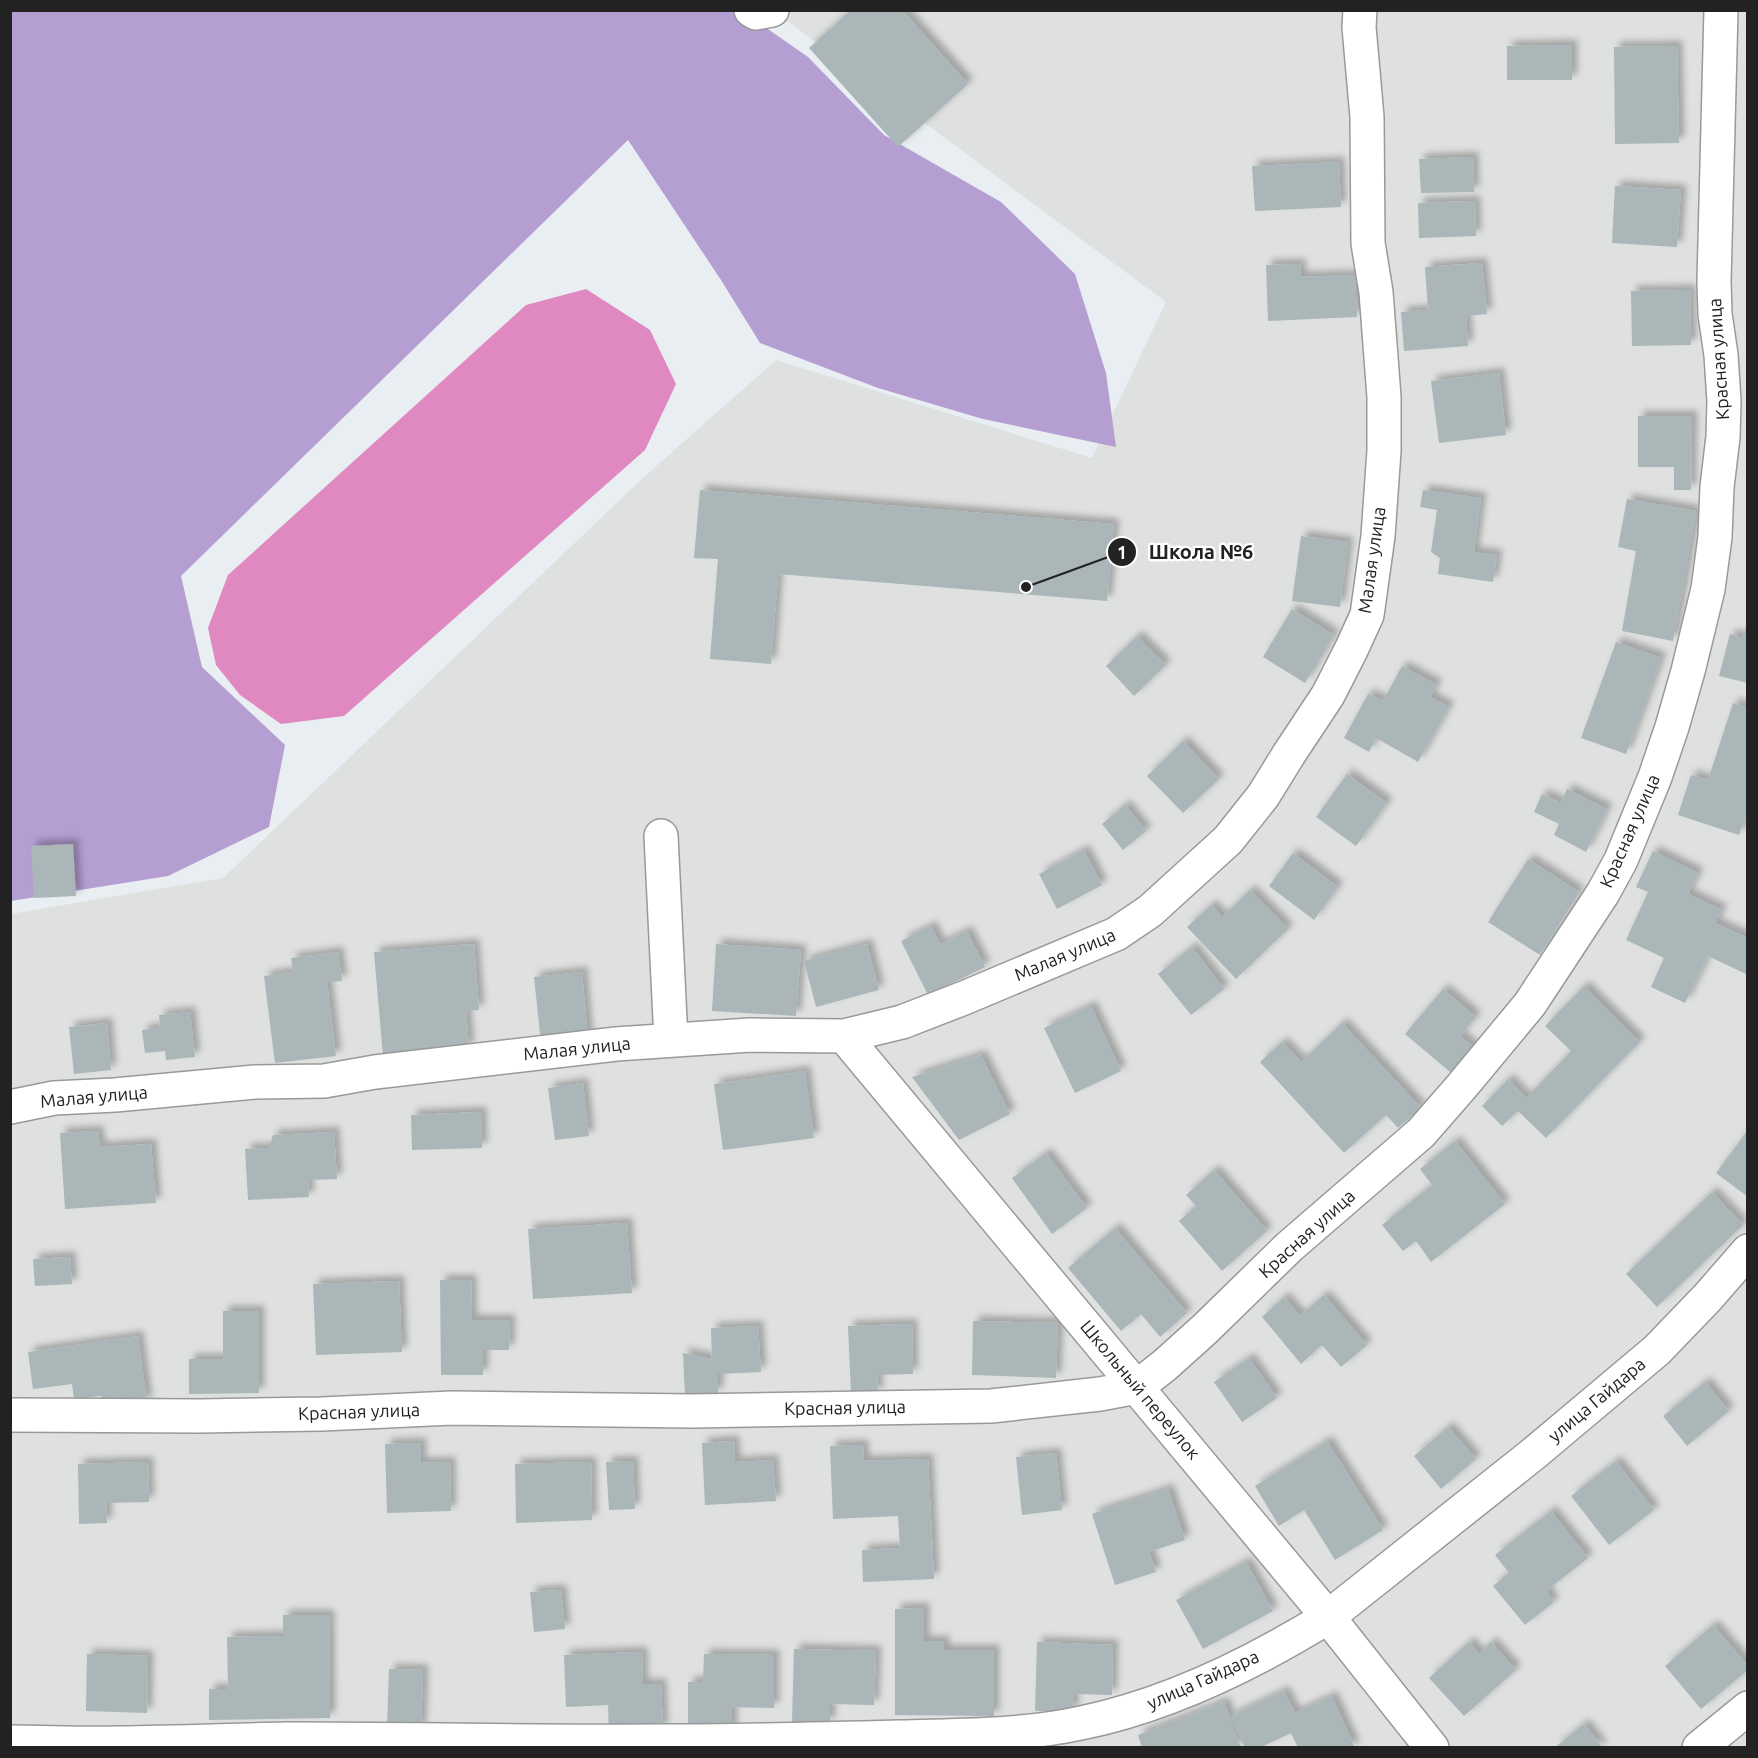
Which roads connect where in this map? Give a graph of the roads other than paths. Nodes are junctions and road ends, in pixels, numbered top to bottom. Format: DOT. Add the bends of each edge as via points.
graph roads {
  1 [pos="751,10"];
  2 [pos="772,10"];
  3 [pos="1360,10"];
  4 [pos="1720,10"];
  5 [pos="661,836"];
  6 [pos="844,1036"];
  7 [pos="671,1040"];
  8 [pos="10,1107"];
  9 [pos="1748,1251"];
  10 [pos="1137,1387"];
  11 [pos="10,1415"];
  12 [pos="1328,1617"];
  13 [pos="1748,1708"];
  14 [pos="10,1742"];
  15 [pos="1432,1748"];
  16 [pos="1699,1748"];
  1 -- 2 [label="street"];
  3 -- 6 [label="street, Малая улица" via="1367,117 1368,243 1376,292 1384,451 1367,615 1351,650 1328,695 1263,796 1228,840 1150,911 1116,934 964,998 902,1022"];
  4 -- 10 [label="street, Красная улица" via="1714,281 1724,401 1715,537 1708,589 1688,671 1636,826 1603,893 1530,1004 1421,1133 1289,1247 1205,1329"];
  5 -- 7 [label="street"];
  6 -- 7 [label="street, Малая улица" via="750,1035"];
  6 -- 10 [label="street, Школьный переулок"];
  7 -- 8 [label="street, Малая улица" via="324,1081 255,1082 54,1098"];
  9 -- 12 [label="street, улица Гайдара" via="1657,1350"];
  10 -- 11 [label="street, Красная улица" via="991,1406"];
  10 -- 12 [label="street, Школьный переулок"];
  12 -- 14 [label="street, улица Гайдара" via="1291,1640 1195,1687 1144,1707 1082,1723 1027,1731 731,1741"];
  12 -- 15 [label="street, Школьный переулок"];
  13 -- 16 [label="street"];
}
